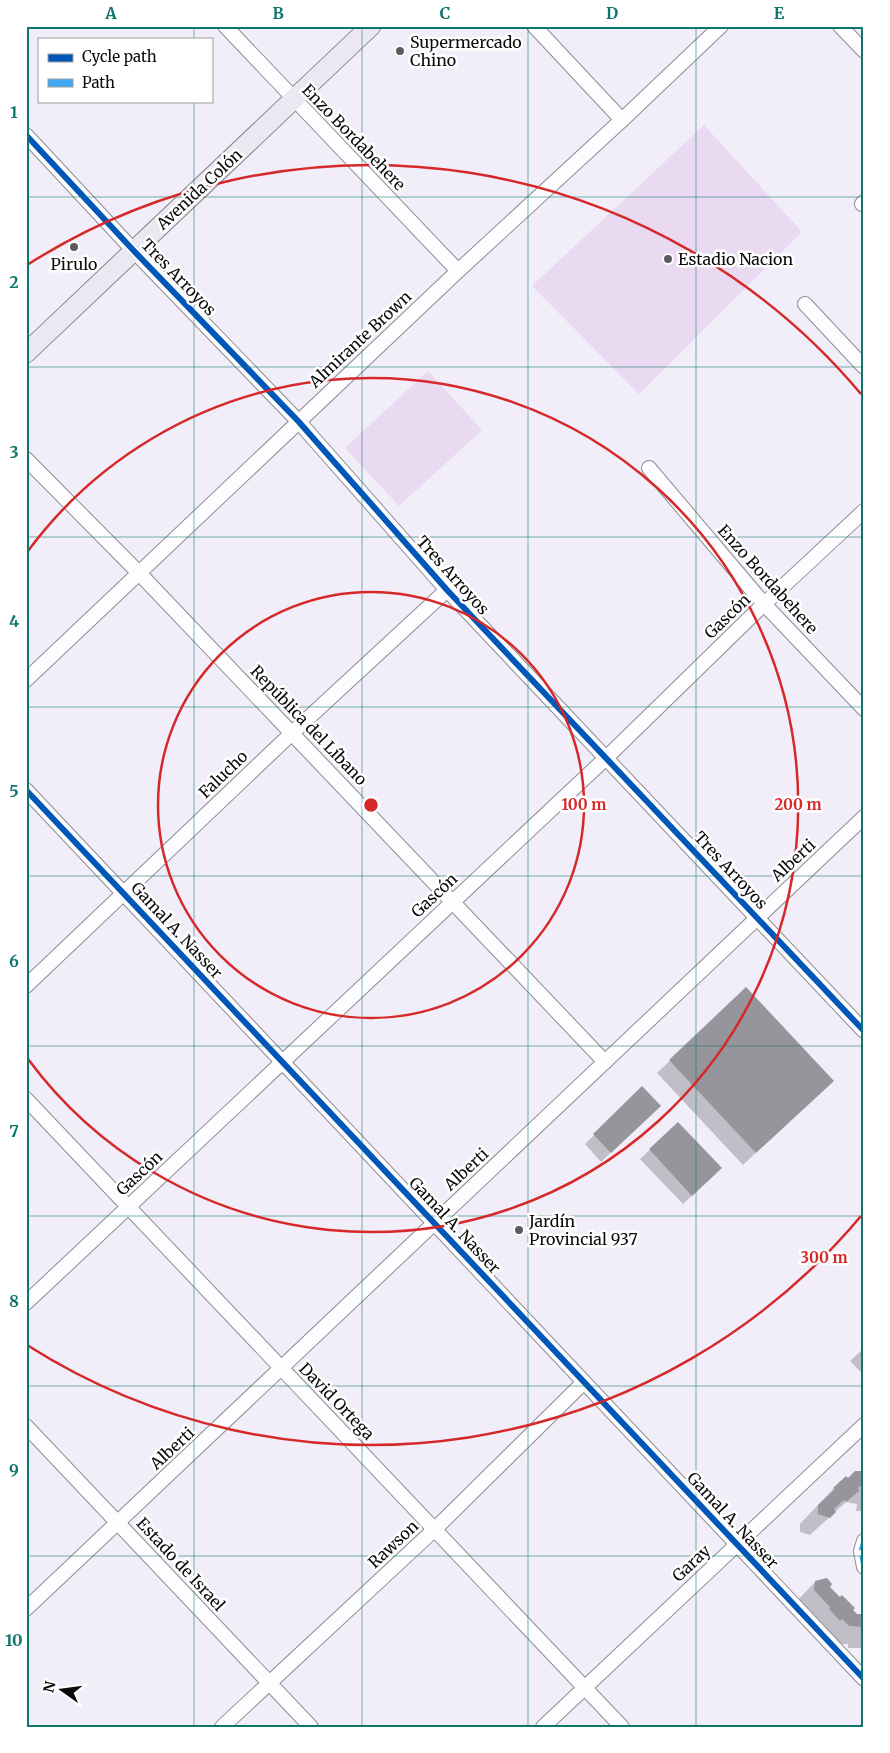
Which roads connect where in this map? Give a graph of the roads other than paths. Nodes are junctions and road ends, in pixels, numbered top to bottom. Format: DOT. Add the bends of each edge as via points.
graph roads {
  1 [pos="225,26"];
  2 [pos="372,26"];
  3 [pos="534,26"];
  4 [pos="721,26"];
  5 [pos="840,26"];
  6 [pos="864,51"];
  7 [pos="294,99"];
  8 [pos="622,120"];
  9 [pos="26,135"];
  10 [pos="134,251"];
  11 [pos="458,271"];
  12 [pos="805,304"];
  13 [pos="26,353"];
  14 [pos="864,367"];
  15 [pos="299,422"];
  16 [pos="26,458"];
  17 [pos="649,468"];
  18 [pos="864,511"];
  19 [pos="139,573"];
  20 [pos="447,590"];
  21 [pos="764,604"];
  22 [pos="26,680"];
  23 [pos="864,709"];
  24 [pos="292,733"];
  25 [pos="606,758"];
  26 [pos="26,790"];
  27 [pos="864,816"];
  28 [pos="123,894"];
  29 [pos="452,902"];
  30 [pos="757,918"];
  31 [pos="26,986"];
  32 [pos="864,1031"];
  33 [pos="282,1062"];
  34 [pos="605,1062"];
  35 [pos="26,1099"];
  36 [pos="128,1207"];
  37 [pos="434,1223"];
  38 [pos="26,1303"];
  39 [pos="281,1368"];
  40 [pos="584,1382"];
  41 [pos="864,1424"];
  42 [pos="26,1426"];
  43 [pos="118,1523"];
  44 [pos="435,1529"];
  45 [pos="864,1541"];
  46 [pos="736,1544"];
  47 [pos="864,1567"];
  48 [pos="26,1609"];
  49 [pos="864,1679"];
  50 [pos="269,1683"];
  51 [pos="585,1687"];
  52 [pos="222,1727"];
  53 [pos="311,1727"];
  54 [pos="543,1727"];
  55 [pos="622,1727"];
  1 -- 7 [label="street, Enzo Bordabehere"];
  2 -- 7 [label="main road, Avenida Colón"];
  3 -- 8 [label="street"];
  4 -- 8 [label="street, Almirante Brown"];
  5 -- 6 [label="street"];
  7 -- 10 [label="main road, Avenida Colón"];
  7 -- 11 [label="street, Enzo Bordabehere"];
  8 -- 11 [label="street, Almirante Brown"];
  9 -- 10 [label="street, Tres Arroyos"];
  10 -- 13 [label="main road, Avenida Colón"];
  10 -- 15 [label="street, Tres Arroyos"];
  11 -- 15 [label="street, Almirante Brown"];
  12 -- 14 [label="street"];
  15 -- 19 [label="street, Almirante Brown"];
  15 -- 20 [label="street, Tres Arroyos"];
  16 -- 19 [label="street, República del Líbano"];
  17 -- 21 [label="street, Enzo Bordabehere"];
  18 -- 21 [label="street, Gascón"];
  19 -- 22 [label="street, Almirante Brown"];
  19 -- 24 [label="street, República del Líbano"];
  20 -- 24 [label="street, Falucho"];
  20 -- 25 [label="street, Tres Arroyos"];
  21 -- 23 [label="street, Enzo Bordabehere"];
  21 -- 25 [label="street, Gascón"];
  24 -- 28 [label="street, Falucho"];
  24 -- 29 [label="street, República del Líbano"];
  25 -- 29 [label="street, Gascón"];
  25 -- 30 [label="street, Tres Arroyos"];
  26 -- 28 [label="street, Gamal A. Nasser"];
  27 -- 30 [label="street, Alberti"];
  28 -- 31 [label="street, Falucho"];
  28 -- 33 [label="street, Gamal A. Nasser"];
  29 -- 33 [label="street, Gascón"];
  29 -- 34 [label="street, República del Líbano"];
  30 -- 32 [label="street, Tres Arroyos"];
  30 -- 34 [label="street, Alberti"];
  33 -- 36 [label="street, Gascón"];
  33 -- 37 [label="street, Gamal A. Nasser"];
  34 -- 37 [label="street, Alberti"];
  35 -- 36 [label="street, David Ortega"];
  36 -- 38 [label="street, Gascón"];
  36 -- 39 [label="street, David Ortega"];
  37 -- 39 [label="street, Alberti"];
  37 -- 40 [label="street, Gamal A. Nasser"];
  39 -- 43 [label="street, Alberti"];
  39 -- 44 [label="street, David Ortega"];
  40 -- 44 [label="street, Rawson"];
  40 -- 46 [label="street, Gamal A. Nasser"];
  41 -- 46 [label="street, Garay"];
  42 -- 43 [label="street, Estado de Israel"];
  43 -- 48 [label="street, Alberti"];
  43 -- 50 [label="street, Estado de Israel"];
  44 -- 50 [label="street, Rawson"];
  44 -- 51 [label="street, David Ortega"];
  45 -- 47 [label="street" via="861,1551"];
  46 -- 49 [label="street, Gamal A. Nasser"];
  46 -- 51 [label="street, Garay"];
  50 -- 52 [label="street, Rawson"];
  50 -- 53 [label="street, Estado de Israel"];
  51 -- 54 [label="street, Garay"];
  51 -- 55 [label="street, David Ortega"];
}
